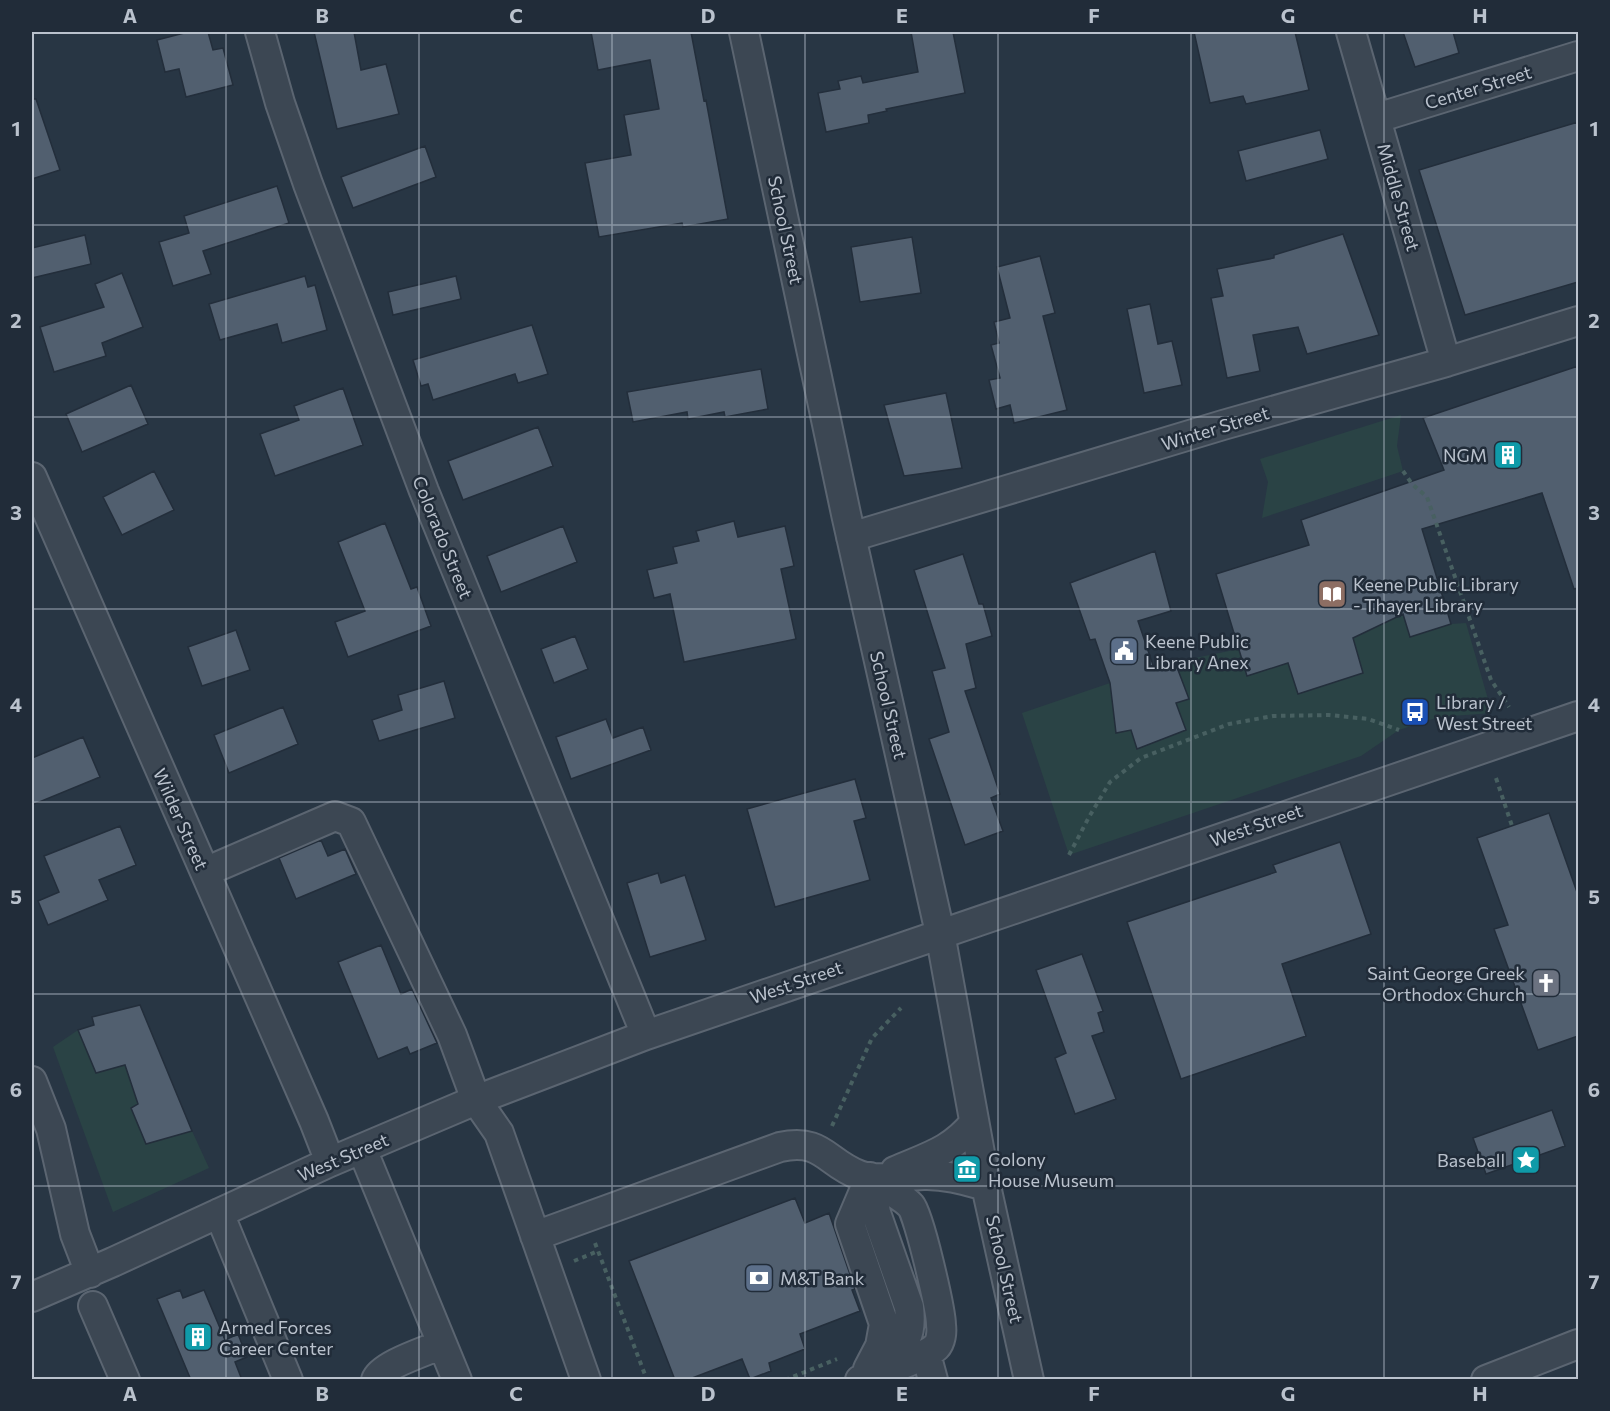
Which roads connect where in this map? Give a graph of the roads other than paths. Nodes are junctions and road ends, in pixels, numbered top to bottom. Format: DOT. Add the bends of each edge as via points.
graph roads {
  1 [pos="260,32"];
  2 [pos="744,32"];
  3 [pos="1351,32"];
  4 [pos="1578,56"];
  5 [pos="1377,118"];
  6 [pos="1578,321"];
  7 [pos="1446,362"];
  8 [pos="32,477"];
  9 [pos="851,537"];
  10 [pos="1578,716"];
  11 [pos="205,872"];
  12 [pos="940,933"];
  13 [pos="646,1035"];
  14 [pos="32,1081"];
  15 [pos="476,1100"];
  16 [pos="974,1123"];
  17 [pos="362,1149"];
  18 [pos="330,1162"];
  19 [pos="876,1177"];
  20 [pos="986,1186"];
  21 [pos="219,1213"];
  22 [pos="535,1236"];
  23 [pos="90,1273"];
  24 [pos="32,1297"];
  25 [pos="93,1306"];
  26 [pos="442,1344"];
  27 [pos="1578,1344"];
  28 [pos="929,1367"];
  29 [pos="1503,1377"];
  30 [pos="862,1379"];
  31 [pos="125,1380"];
  32 [pos="288,1380"];
  33 [pos="376,1380"];
  34 [pos="457,1380"];
  35 [pos="586,1380"];
  36 [pos="1029,1380"];
  1 -- 13 [label="street, Colorado Street" via="304,174 424,491"];
  2 -- 9 [label="street, School Street"];
  3 -- 5 [label="street, Middle Street"];
  4 -- 5 [label="street, Center Street"];
  5 -- 7 [label="street, Middle Street"];
  6 -- 7 [label="street, Winter Street"];
  7 -- 9 [label="street, Winter Street"];
  8 -- 11 [label="street, Wilder Street"];
  9 -- 12 [label="street, School Street"];
  10 -- 12 [label="street, West Street"];
  11 -- 15 [label="street" via="335,816 351,822 452,1035"];
  11 -- 18 [label="street, Wilder Street"];
  12 -- 13 [label="street, West Street"];
  12 -- 16 [label="street, School Street"];
  13 -- 15 [label="street, West Street"];
  14 -- 23 [label="street" via="51,1129 75,1234"];
  15 -- 17 [label="street, West Street"];
  15 -- 22 [label="street" via="499,1133"];
  16 -- 19 [label="street" via="954,1144"];
  16 -- 20 [label="street, School Street"];
  17 -- 18 [label="street, West Street"];
  17 -- 26 [label="street"];
  18 -- 21 [label="street, West Street"];
  19 -- 20 [label="street" via="939,1175"];
  19 -- 22 [label="street" via="858,1175 813,1147 792,1144"];
  19 -- 28 [label="street" via="912,1206 930,1265 942,1327"];
  19 -- 30 [label="street" via="849,1224 884,1324 880,1346"];
  19 -- 30 [label="street" via="920,1286 927,1323 922,1340"];
  20 -- 36 [label="street, School Street"];
  21 -- 23 [label="street, West Street"];
  21 -- 32 [label="street"];
  22 -- 35 [label="street"];
  23 -- 24 [label="street, West Street"];
  25 -- 31 [label="street"];
  26 -- 33 [label="street" via="388,1367"];
  26 -- 34 [label="street"];
  27 -- 29 [label="street"];
  28 -- 30 [label="street"];
}
